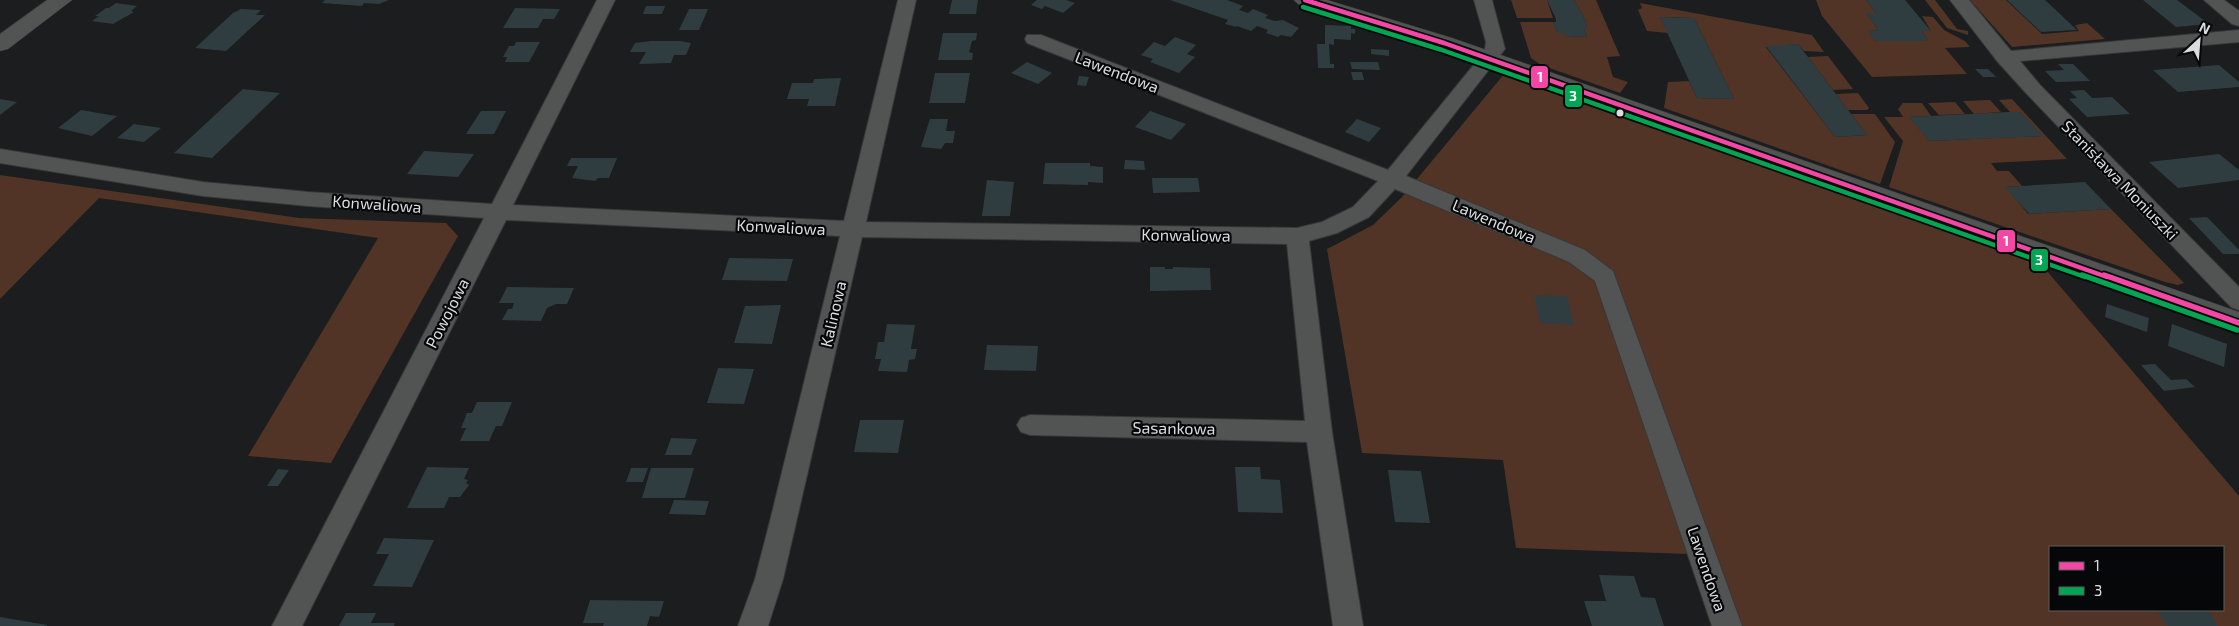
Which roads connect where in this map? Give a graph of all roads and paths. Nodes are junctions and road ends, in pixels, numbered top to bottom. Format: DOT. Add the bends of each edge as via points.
graph roads {
  1 [pos="61,0"];
  2 [pos="606,0"];
  3 [pos="907,0"];
  4 [pos="1305,0"];
  5 [pos="1483,0"];
  6 [pos="1959,0"];
  7 [pos="2213,0"];
  8 [pos="2239,20"];
  9 [pos="2239,36"];
  10 [pos="1034,39"];
  11 [pos="0,44"];
  12 [pos="2004,57"];
  13 [pos="1489,59"];
  14 [pos="0,156"];
  15 [pos="1392,179"];
  16 [pos="498,212"];
  17 [pos="853,230"];
  18 [pos="1297,236"];
  19 [pos="2239,301"];
  20 [pos="2239,317"];
  21 [pos="2239,323"];
  22 [pos="1030,425"];
  23 [pos="1319,432"];
  24 [pos="287,626"];
  25 [pos="753,626"];
  26 [pos="1348,626"];
  27 [pos="1727,626"];
  1 -- 11 [label="street"];
  2 -- 16 [label="street, Powojowa"];
  3 -- 17 [label="street, Kalinowa"];
  4 -- 13 [label="street"];
  5 -- 13 [label="street" via="1496,50"];
  6 -- 12 [label="street, Stanisława Moniuszki"];
  7 -- 8 [label="street"];
  9 -- 12 [label="street"];
  10 -- 15 [label="street, Lawendowa"];
  12 -- 19 [label="street, Stanisława Moniuszki"];
  13 -- 15 [label="street, Konwaliowa"];
  13 -- 21 [label="street"];
  14 -- 16 [label="street, Konwaliowa" via="203,189"];
  15 -- 18 [label="street, Konwaliowa" via="1361,212 1350,219 1316,233"];
  15 -- 27 [label="street, Lawendowa" via="1577,256 1605,278"];
  16 -- 17 [label="street, Konwaliowa"];
  16 -- 24 [label="street, Powojowa"];
  17 -- 18 [label="street, Konwaliowa"];
  17 -- 25 [label="street, Kalinowa" via="783,525"];
  18 -- 23 [label="street"];
  20 -- 21 [label="street"];
  22 -- 23 [label="street, Sasankowa"];
  23 -- 26 [label="street"];
}
